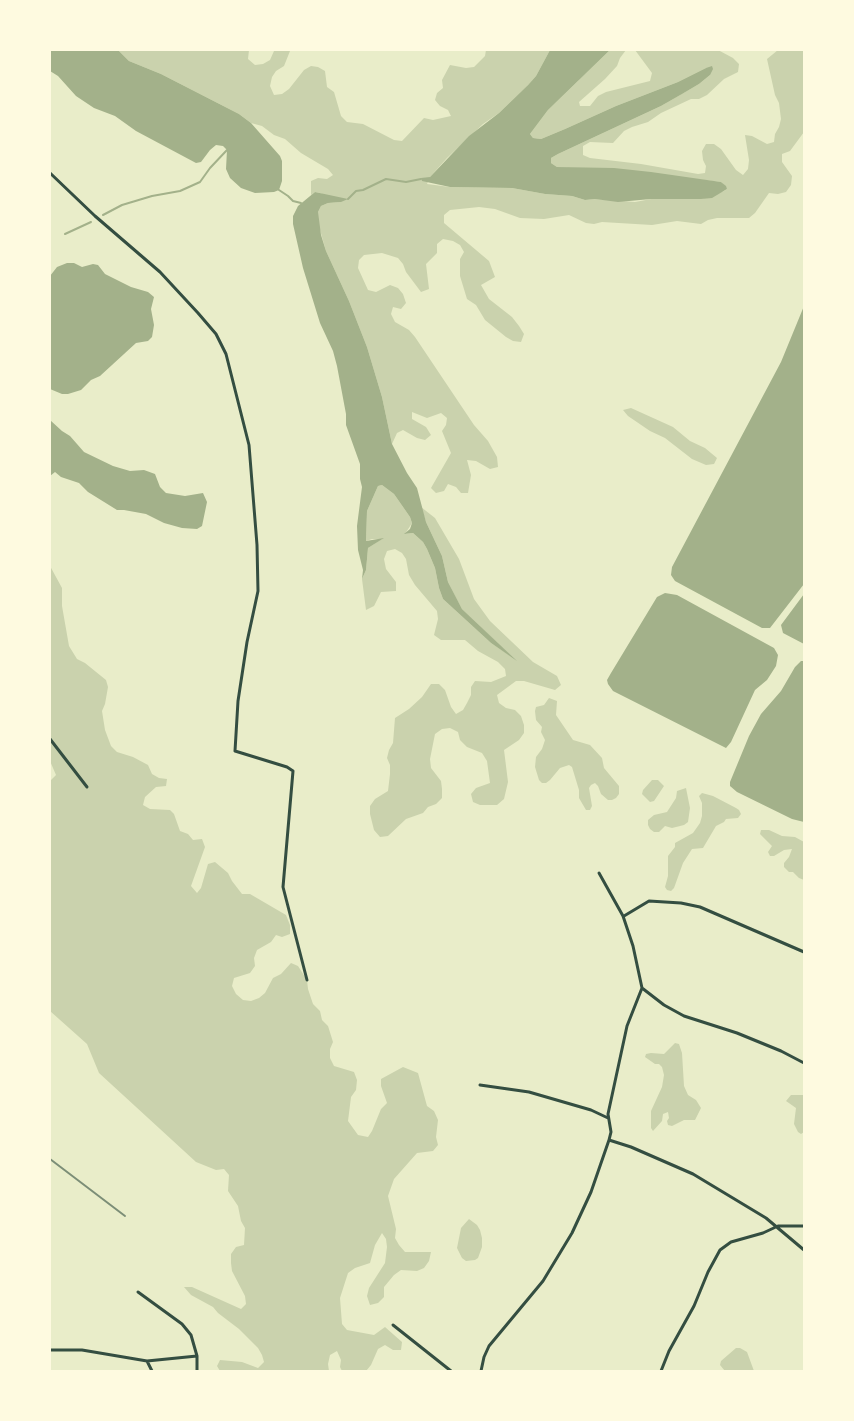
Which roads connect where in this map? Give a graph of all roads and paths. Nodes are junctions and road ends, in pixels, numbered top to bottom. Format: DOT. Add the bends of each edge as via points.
graph roads {
  1 [pos="50,173"];
  2 [pos="50,739"];
  3 [pos="86,788"];
  4 [pos="599,873"];
  5 [pos="623,916"];
  6 [pos="804,952"];
  7 [pos="307,980"];
  8 [pos="642,988"];
  9 [pos="804,1063"];
  10 [pos="480,1085"];
  11 [pos="608,1118"];
  12 [pos="610,1140"];
  13 [pos="778,1226"];
  14 [pos="804,1226"];
  15 [pos="804,1250"];
  16 [pos="138,1292"];
  17 [pos="393,1325"];
  18 [pos="50,1350"];
  19 [pos="197,1356"];
  20 [pos="147,1361"];
  21 [pos="152,1371"];
  22 [pos="197,1371"];
  23 [pos="451,1371"];
  24 [pos="481,1371"];
  25 [pos="661,1371"];
  1 -- 7 [label="street" via="160,272 216,334 226,354 249,445 258,545 258,591 247,642 235,751 293,771 283,887"];
  2 -- 3 [label="street"];
  4 -- 5 [label="street"];
  5 -- 6 [label="street" via="649,901 681,903 700,907"];
  5 -- 8 [label="street"];
  8 -- 9 [label="street" via="684,1016 737,1033"];
  8 -- 11 [label="street" via="627,1026"];
  10 -- 11 [label="street" via="529,1092"];
  11 -- 12 [label="street"];
  12 -- 13 [label="street" via="693,1174"];
  12 -- 24 [label="street" via="572,1233 543,1280 489,1346"];
  13 -- 14 [label="street"];
  13 -- 15 [label="street"];
  13 -- 25 [label="street" via="731,1242 720,1250"];
  16 -- 19 [label="street" via="182,1324 191,1335"];
  17 -- 23 [label="street"];
  18 -- 20 [label="street" via="82,1350"];
  19 -- 20 [label="street"];
  19 -- 22 [label="street"];
  20 -- 21 [label="street"];
}
